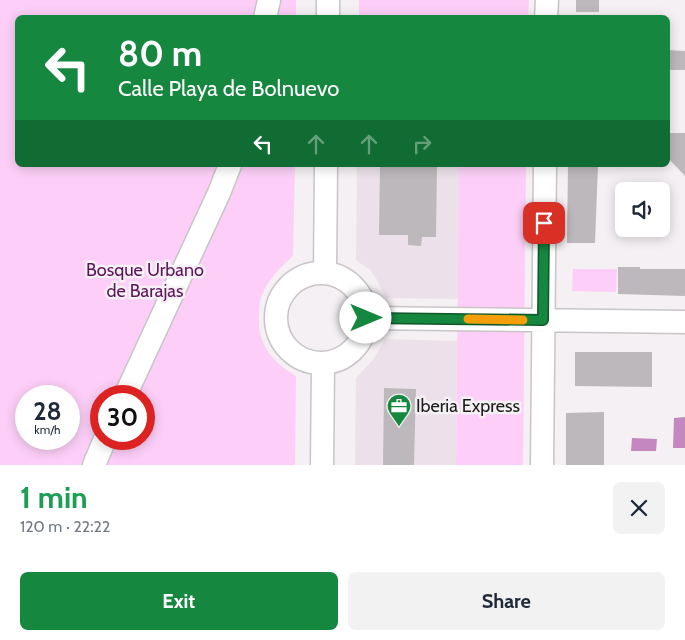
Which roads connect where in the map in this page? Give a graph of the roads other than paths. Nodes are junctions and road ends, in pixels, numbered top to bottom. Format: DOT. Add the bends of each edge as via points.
graph roads {
  1 [pos="269,0"];
  2 [pos="328,0"];
  3 [pos="547,0"];
  4 [pos="266,15"];
  5 [pos="328,15"];
  6 [pos="546,15"];
  7 [pos="229,167"];
  8 [pos="326,167"];
  9 [pos="545,167"];
  10 [pos="325,273"];
  11 [pos="366,318"];
  12 [pos="543,320"];
  13 [pos="685,322"];
  14 [pos="323,364"];
  15 [pos="129,385"];
  16 [pos="100,450"];
  17 [pos="94,465"];
  18 [pos="322,465"];
  19 [pos="542,465"];
  1 -- 4 [label="street"];
  2 -- 5 [label="street"];
  3 -- 6 [label="street"];
  7 -- 15 [label="street"];
  8 -- 10 [label="street"];
  9 -- 12 [label="street"];
  10 -- 11 [label="street" via="342,278 355,288 364,303"];
  10 -- 14 [label="street" via="307,275 291,284 280,300 276,318 280,336 290,351 306,361"];
  11 -- 12 [label="street"];
  11 -- 14 [label="street" via="363,336 354,350"];
  12 -- 13 [label="street"];
  12 -- 19 [label="street"];
  14 -- 18 [label="street"];
  16 -- 17 [label="street"];
}
